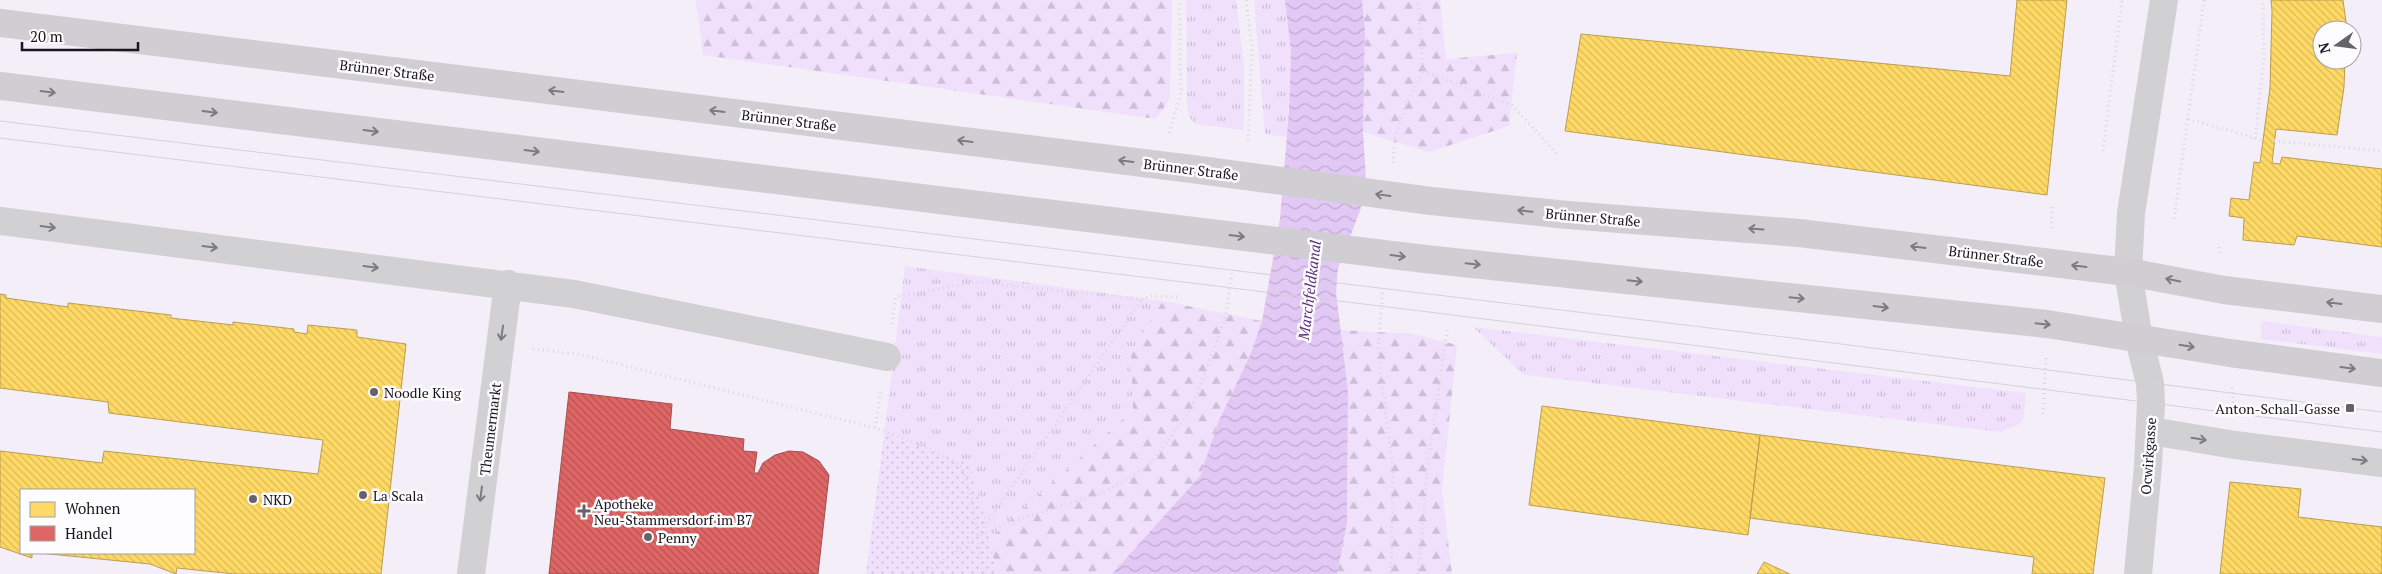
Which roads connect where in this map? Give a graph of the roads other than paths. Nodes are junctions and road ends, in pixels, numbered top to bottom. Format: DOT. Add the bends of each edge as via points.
graph roads {
  1 [pos="2164,0"];
  2 [pos="0,23"];
  3 [pos="0,86"];
  4 [pos="0,221"];
  5 [pos="2128,272"];
  6 [pos="508,284"];
  7 [pos="2382,309"];
  8 [pos="2138,339"];
  9 [pos="887,356"];
  10 [pos="2382,373"];
  11 [pos="2151,431"];
  12 [pos="2382,463"];
  13 [pos="471,574"];
  14 [pos="2138,574"];
  1 -- 5 [label="street" via="2131,213"];
  5 -- 2 [label="main road, Brünner Straße, one-way" via="1799,233 1568,216 1431,201"];
  3 -- 8 [label="main road, one-way" via="1425,259 2047,324"];
  4 -- 6 [label="street, one-way"];
  7 -- 5 [label="main road, Brünner Straße, one-way" via="2224,290"];
  5 -- 8 [label="street, Ocwirkgasse"];
  6 -- 9 [label="street"];
  6 -- 13 [label="street, Theumermarkt, one-way"];
  8 -- 10 [label="main road, one-way"];
  8 -- 11 [label="street, Ocwirkgasse" via="2150,383"];
  11 -- 12 [label="street, one-way"];
  11 -- 14 [label="street, Ocwirkgasse"];
}
